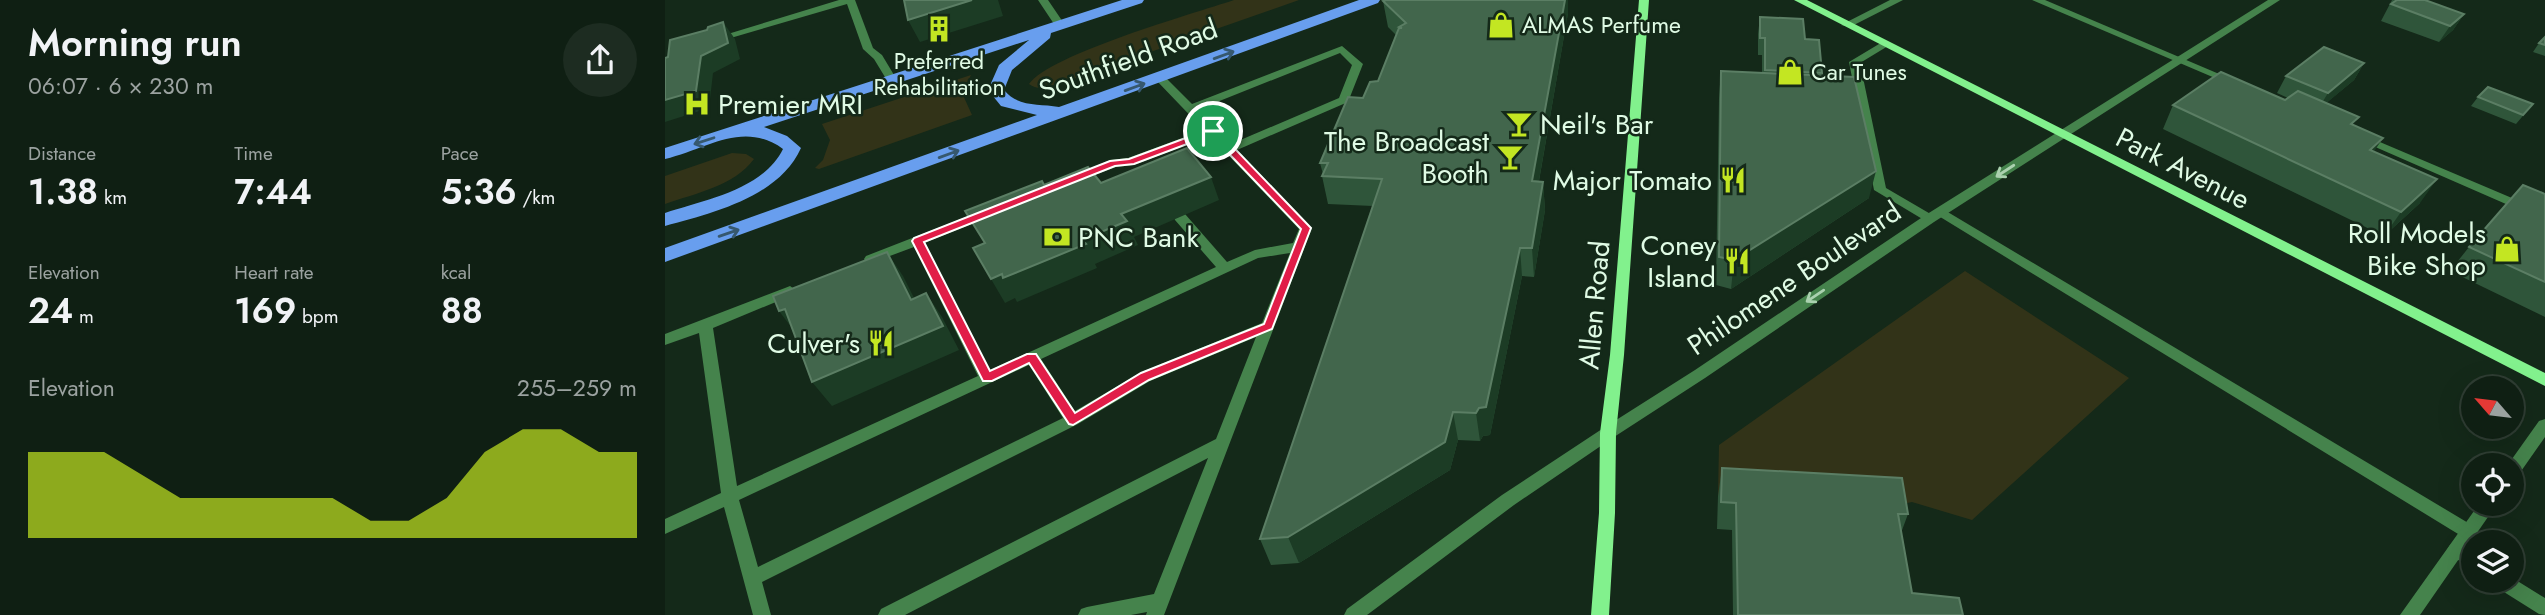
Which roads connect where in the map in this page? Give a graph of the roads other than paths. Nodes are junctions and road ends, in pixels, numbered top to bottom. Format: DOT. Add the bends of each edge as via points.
graph roads {
  1 [pos="850,0"];
  2 [pos="1042,0"];
  3 [pos="1137,0"];
  4 [pos="1373,0"];
  5 [pos="1644,0"];
  6 [pos="1799,0"];
  7 [pos="2037,0"];
  8 [pos="2275,0"];
  9 [pos="1888,2"];
  10 [pos="1846,25"];
  11 [pos="1057,26"];
  12 [pos="704,42"];
  13 [pos="1884,44"];
  14 [pos="2182,61"];
  15 [pos="1160,78"];
  16 [pos="892,80"];
  17 [pos="2247,88"];
  18 [pos="1191,108"];
  19 [pos="1066,112"];
  20 [pos="743,128"];
  21 [pos="1213,131"];
  22 [pos="2346,131"];
  23 [pos="2063,135"];
  24 [pos="1230,149"];
  25 [pos="665,154"];
  26 [pos="1065,183"];
  27 [pos="1003,207"];
  28 [pos="1935,215"];
  29 [pos="1180,217"];
  30 [pos="2545,217"];
  31 [pos="665,220"];
  32 [pos="918,241"];
  33 [pos="1299,247"];
  34 [pos="665,255"];
  35 [pos="855,266"];
  36 [pos="1225,268"];
  37 [pos="805,285"];
  38 [pos="705,325"];
  39 [pos="1268,326"];
  40 [pos="665,340"];
  41 [pos="1032,357"];
  42 [pos="987,378"];
  43 [pos="2545,380"];
  44 [pos="1073,420"];
  45 [pos="2545,425"];
  46 [pos="1608,433"];
  47 [pos="1221,444"];
  48 [pos="2524,454"];
  49 [pos="730,497"];
  50 [pos="665,527"];
  51 [pos="2466,530"];
  52 [pos="2461,543"];
  53 [pos="2456,550"];
  54 [pos="2461,553"];
  55 [pos="752,578"];
  56 [pos="2521,593"];
  57 [pos="1158,608"];
  58 [pos="2545,608"];
  59 [pos="762,615"];
  60 [pos="887,615"];
  61 [pos="1087,615"];
  62 [pos="1353,615"];
  63 [pos="1600,615"];
  64 [pos="2409,615"];
  1 -- 12 [label="street"];
  1 -- 16 [label="street" via="868,49"];
  2 -- 11 [label="street"];
  3 -- 11 [label="highway, Southfield Road"];
  15 -- 4 [label="highway, Southfield Road, one-way"];
  5 -- 46 [label="main road, Allen Road"];
  6 -- 10 [label="main road, Park Avenue"];
  7 -- 14 [label="street"];
  8 -- 14 [label="street, Philomene Boulevard"];
  9 -- 10 [label="street"];
  10 -- 13 [label="main road, Park Avenue"];
  11 -- 16 [label="highway, Southfield Road"];
  11 -- 19 [label="highway" via="1006,68 996,90 999,97 1026,110"];
  13 -- 23 [label="main road, Park Avenue"];
  13 -- 28 [label="street" via="1854,62 1881,190"];
  14 -- 17 [label="street"];
  14 -- 23 [label="street, Philomene Boulevard"];
  15 -- 18 [label="street"];
  19 -- 15 [label="highway, Southfield Road, one-way"];
  16 -- 20 [label="highway, Southfield Road"];
  18 -- 21 [label="street"];
  18 -- 24 [label="street" via="1342,49 1358,64 1344,100"];
  34 -- 19 [label="highway, Southfield Road, one-way"];
  20 -- 25 [label="highway, Southfield Road, one-way"];
  20 -- 31 [label="highway" via="781,139 792,148 789,161 754,187"];
  21 -- 24 [label="street"];
  21 -- 26 [label="street" via="1134,166 1114,163"];
  22 -- 30 [label="street"];
  23 -- 28 [label="street, Philomene Boulevard, one-way"];
  23 -- 43 [label="main road, Park Avenue"];
  24 -- 33 [label="street" via="1306,228"];
  27 -- 32 [label="street"];
  28 -- 46 [label="street, Philomene Boulevard, one-way"];
  28 -- 51 [label="street"];
  29 -- 36 [label="street"];
  32 -- 35 [label="street"];
  32 -- 42 [label="street"];
  33 -- 36 [label="street" via="1255,254"];
  33 -- 39 [label="street"];
  36 -- 41 [label="street"];
  37 -- 38 [label="street"];
  38 -- 40 [label="street"];
  38 -- 49 [label="street"];
  39 -- 44 [label="street" via="1145,376"];
  39 -- 47 [label="street"];
  41 -- 42 [label="street"];
  41 -- 44 [label="street"];
  42 -- 49 [label="street"];
  44 -- 55 [label="street"];
  45 -- 48 [label="street"];
  46 -- 62 [label="street, Philomene Boulevard" via="1508,500"];
  46 -- 63 [label="main road, Allen Road"];
  47 -- 57 [label="street"];
  47 -- 60 [label="street"];
  49 -- 50 [label="street"];
  49 -- 55 [label="street"];
  52 -- 53 [label="street"];
  53 -- 54 [label="street"];
  53 -- 64 [label="street"];
  55 -- 59 [label="street"];
  56 -- 58 [label="street"];
  57 -- 61 [label="street"];
}
